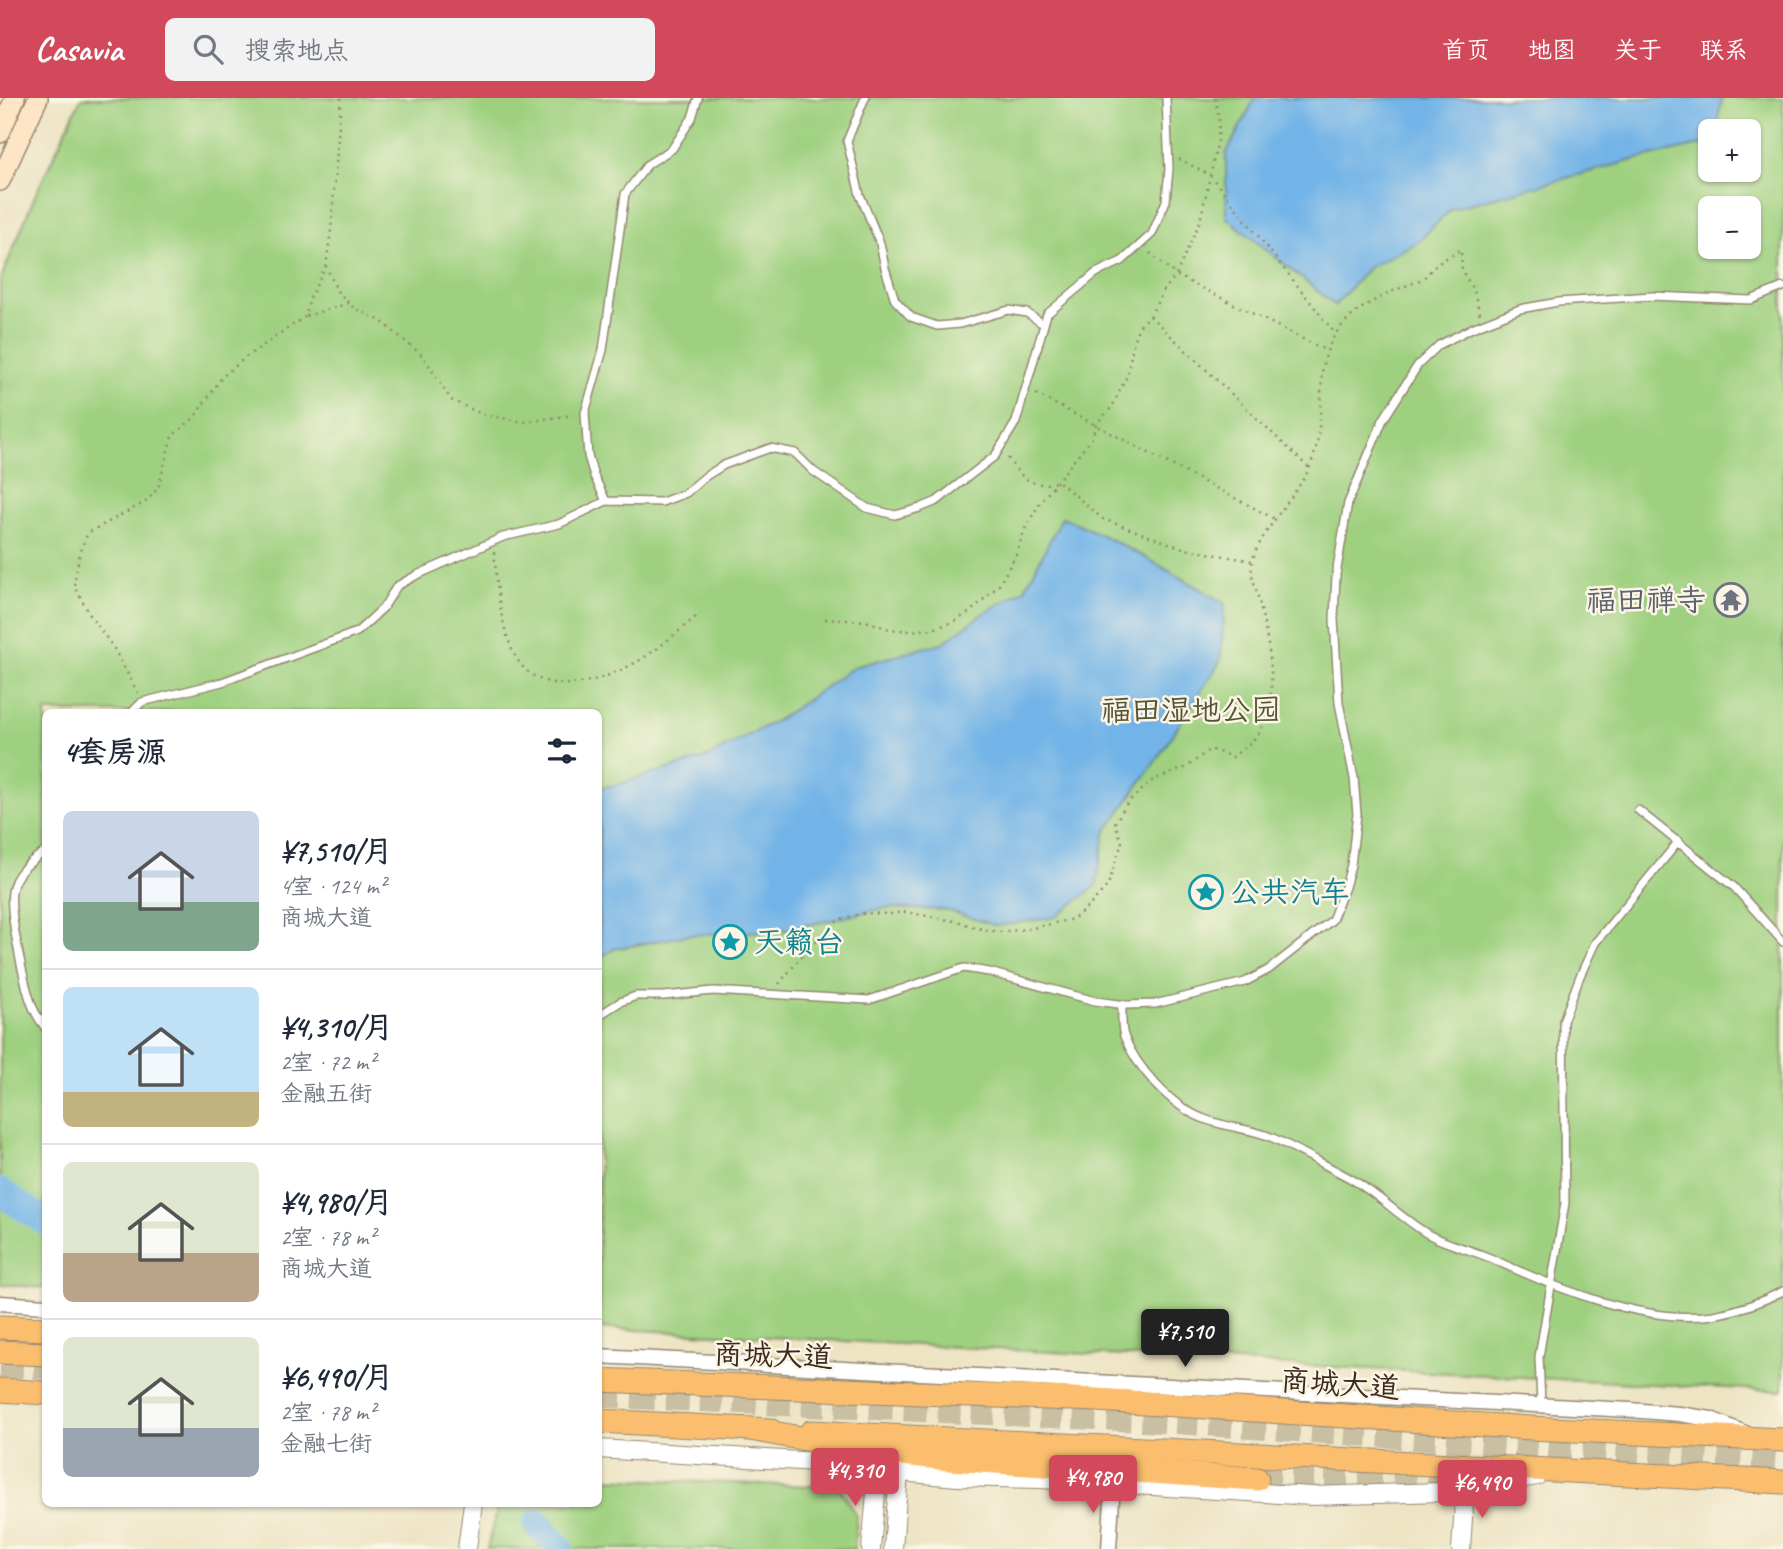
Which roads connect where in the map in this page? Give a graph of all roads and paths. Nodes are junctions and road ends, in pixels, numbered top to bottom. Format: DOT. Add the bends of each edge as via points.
graph roads {
  1 [pos="15,98"];
  2 [pos="38,98"];
  3 [pos="341,98"];
  4 [pos="698,98"];
  5 [pos="865,98"];
  6 [pos="1166,98"];
  7 [pos="1215,98"];
  8 [pos="0,133"];
  9 [pos="1168,154"];
  10 [pos="1210,175"];
  11 [pos="0,181"];
  12 [pos="1141,245"];
  13 [pos="326,266"];
  14 [pos="1176,275"];
  15 [pos="1783,287"];
  16 [pos="349,303"];
  17 [pos="306,316"];
  18 [pos="1150,316"];
  19 [pos="1043,324"];
  20 [pos="1483,324"];
  21 [pos="1334,332"];
  22 [pos="1326,351"];
  23 [pos="1026,388"];
  24 [pos="585,413"];
  25 [pos="1096,424"];
  26 [pos="1002,447"];
  27 [pos="1309,468"];
  28 [pos="1058,481"];
  29 [pos="606,501"];
  30 [pos="1275,519"];
  31 [pos="492,541"];
  32 [pos="1252,561"];
  33 [pos="700,614"];
  34 [pos="825,619"];
  35 [pos="142,702"];
  36 [pos="135,709"];
  37 [pos="1639,810"];
  38 [pos="1679,841"];
  39 [pos="42,854"];
  40 [pos="1783,942"];
  41 [pos="771,994"];
  42 [pos="1122,1004"];
  43 [pos="602,1013"];
  44 [pos="42,1023"];
  45 [pos="1552,1285"];
  46 [pos="1783,1291"];
  47 [pos="0,1303"];
  48 [pos="42,1306"];
  49 [pos="0,1327"];
  50 [pos="42,1329"];
  51 [pos="0,1352"];
  52 [pos="42,1354"];
  53 [pos="602,1356"];
  54 [pos="602,1380"];
  55 [pos="0,1390"];
  56 [pos="42,1393"];
  57 [pos="1541,1404"];
  58 [pos="602,1421"];
  59 [pos="750,1429"];
  60 [pos="1759,1439"];
  61 [pos="1783,1440"];
  62 [pos="602,1449"];
  63 [pos="878,1471"];
  64 [pos="1563,1471"];
  65 [pos="899,1472"];
  66 [pos="1257,1479"];
  67 [pos="1783,1482"];
  68 [pos="1113,1483"];
  69 [pos="1465,1488"];
  70 [pos="472,1507"];
  71 [pos="467,1549"];
  72 [pos="871,1549"];
  73 [pos="893,1549"];
  74 [pos="1109,1549"];
  75 [pos="1461,1549"];
  1 -- 8 [label="main road"];
  2 -- 11 [label="main road"];
  3 -- 13 [label="path"];
  4 -- 24 [label="lane" via="692,118 672,149 648,164 625,194 603,350"];
  5 -- 19 [label="lane" via="848,141 860,195 880,243 895,300 911,317 937,326 1009,310 1027,313"];
  6 -- 9 [label="lane"];
  7 -- 10 [label="path" via="1218,141"];
  9 -- 10 [label="path"];
  9 -- 12 [label="lane" via="1166,201 1153,234"];
  10 -- 14 [label="path" via="1200,221"];
  10 -- 21 [label="path"];
  12 -- 14 [label="path"];
  12 -- 19 [label="lane" via="1073,291 1047,314"];
  13 -- 16 [label="path" via="337,291"];
  13 -- 17 [label="path"];
  14 -- 18 [label="path"];
  14 -- 22 [label="path"];
  15 -- 20 [label="lane" via="1751,300 1652,296 1558,302 1520,309"];
  16 -- 17 [label="path"];
  16 -- 24 [label="path" via="381,321 423,356 451,400 484,415 525,422"];
  17 -- 35 [label="path" via="222,377 194,418 172,436 158,488 147,501 88,533 80,551 74,585"];
  18 -- 25 [label="path" via="1135,335 1121,390"];
  18 -- 27 [label="path"];
  19 -- 23 [label="lane"];
  20 -- 21 [label="path" via="1474,291 1462,271 1461,250 1423,278 1374,301"];
  20 -- 42 [label="lane" via="1439,345 1418,365 1383,420 1348,503 1334,619 1339,703 1357,814 1351,865 1332,920 1268,970 1245,982 1155,1003"];
  21 -- 22 [label="path"];
  22 -- 27 [label="path" via="1320,425"];
  23 -- 25 [label="path"];
  23 -- 26 [label="lane" via="1016,422"];
  24 -- 29 [label="lane" via="588,456"];
  25 -- 28 [label="path" via="1092,438"];
  25 -- 30 [label="path"];
  26 -- 28 [label="path" via="1023,478 1038,485"];
  26 -- 29 [label="lane" via="937,501 895,515 867,508 795,453 769,448 724,465 686,493 662,502"];
  27 -- 30 [label="path"];
  28 -- 32 [label="path" via="1103,519 1185,549"];
  28 -- 34 [label="path" via="1039,503 999,585 970,612 933,629 910,631 866,621"];
  29 -- 31 [label="lane" via="559,524"];
  30 -- 32 [label="path"];
  31 -- 33 [label="path" via="511,649 525,670 546,682 575,685 612,675 660,647"];
  31 -- 35 [label="lane" via="397,586 383,608 357,632 222,682"];
  32 -- 41 [label="path" via="1251,575 1270,656 1270,706 1259,734 1233,757 1210,749 1187,767 1153,780 1127,803 1115,822 1122,843 1116,867 1108,885 1088,907 1073,919 999,932 905,912 840,919 810,946"];
  35 -- 36 [label="lane"];
  37 -- 38 [label="lane"];
  38 -- 40 [label="lane" via="1734,887"];
  38 -- 45 [label="lane" via="1595,943 1563,1021 1565,1203"];
  39 -- 44 [label="lane" via="21,872 12,890 26,983"];
  41 -- 42 [label="lane" via="869,1000 964,968"];
  41 -- 43 [label="lane" via="713,990 636,996"];
  42 -- 45 [label="lane" via="1123,1034 1135,1057 1185,1110 1273,1138 1359,1182 1427,1234"];
  45 -- 46 [label="lane" via="1639,1311 1679,1315 1712,1315"];
  45 -- 57 [label="lane" via="1539,1357"];
  47 -- 48 [label="street"];
  49 -- 50 [label="main road"];
  51 -- 52 [label="main road"];
  53 -- 57 [label="street"];
  54 -- 60 [label="main road, 商城大道" via="1097,1399"];
  55 -- 56 [label="main road"];
  57 -- 60 [label="street" via="1711,1419"];
  58 -- 59 [label="main road"];
  59 -- 64 [label="main road"];
  59 -- 66 [label="main road" via="886,1452"];
  60 -- 61 [label="main road, 商城大道"];
  62 -- 63 [label="street" via="833,1463"];
  63 -- 65 [label="street"];
  63 -- 72 [label="street"];
  64 -- 67 [label="main road"];
  64 -- 69 [label="street"];
  65 -- 68 [label="street"];
  65 -- 73 [label="street"];
  68 -- 69 [label="street" via="1311,1496"];
  68 -- 74 [label="street"];
  69 -- 75 [label="street"];
  70 -- 71 [label="street"];
}
